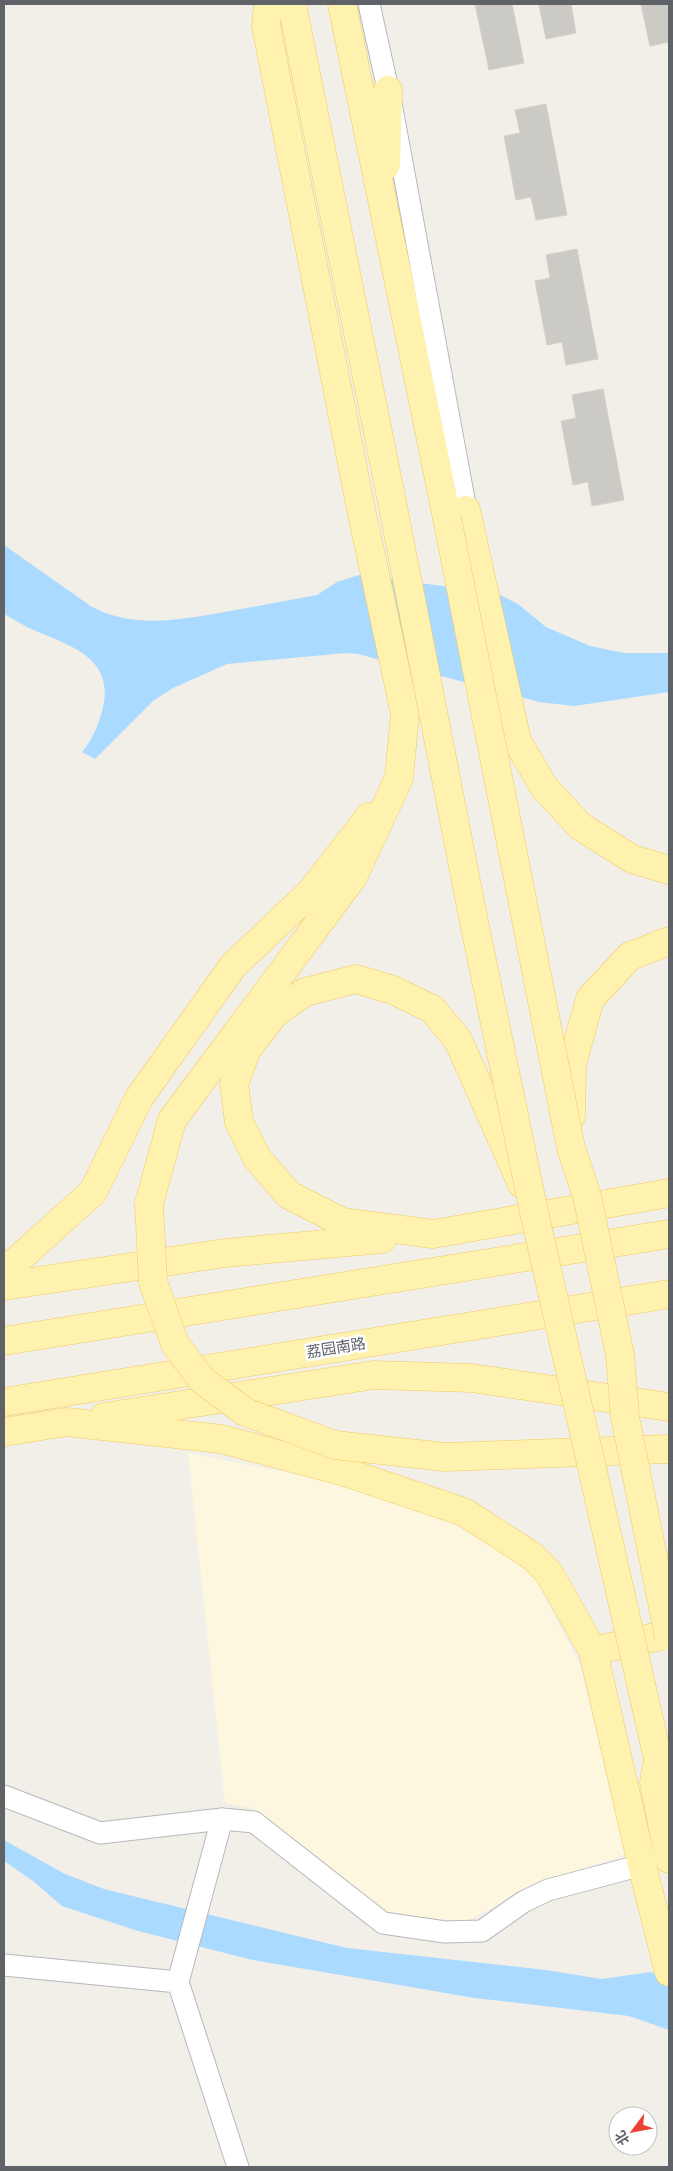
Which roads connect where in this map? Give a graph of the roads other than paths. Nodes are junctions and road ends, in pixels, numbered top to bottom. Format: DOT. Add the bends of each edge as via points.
graph roads {
  1 [pos="292,4"];
  2 [pos="342,4"];
  3 [pos="369,4"];
  4 [pos="266,11"];
  5 [pos="388,90"];
  6 [pos="385,217"];
  7 [pos="456,514"];
  8 [pos="399,778"];
  9 [pos="669,870"];
  10 [pos="669,941"];
  11 [pos="571,1148"];
  12 [pos="669,1193"];
  13 [pos="534,1212"];
  14 [pos="433,1234"];
  15 [pos="669,1234"];
  16 [pos="4,1272"];
  17 [pos="4,1286"];
  18 [pos="669,1294"];
  19 [pos="4,1341"];
  20 [pos="4,1402"];
  21 [pos="669,1407"];
  22 [pos="66,1422"];
  23 [pos="4,1432"];
  24 [pos="669,1449"];
  25 [pos="669,1635"];
  26 [pos="593,1651"];
  27 [pos="4,1796"];
  28 [pos="222,1819"];
  29 [pos="669,1859"];
  30 [pos="642,1864"];
  31 [pos="4,1965"];
  32 [pos="669,1972"];
  33 [pos="178,1981"];
  34 [pos="238,2167"];
  1 -- 13 [label="main road, bridge"];
  2 -- 6 [label="main road"];
  3 -- 5 [label="street"];
  4 -- 8 [label="main road" via="362,514 405,714"];
  5 -- 6 [label="main road"];
  5 -- 7 [label="street"];
  6 -- 7 [label="main road"];
  7 -- 9 [label="main road" via="517,740 544,787 580,826 632,859"];
  7 -- 11 [label="main road, bridge"];
  8 -- 16 [label="main road" via="311,892 233,966 139,1098 93,1192"];
  8 -- 24 [label="main road, bridge" via="353,877 172,1120 149,1204 153,1282 175,1344 202,1380 245,1412 335,1445 445,1457"];
  10 -- 11 [label="main road, bridge" via="630,956 590,999 572,1064"];
  11 -- 25 [label="main road, bridge" via="587,1196 620,1355 626,1417"];
  12 -- 14 [label="main road"];
  13 -- 14 [label="main road, bridge" via="458,1040 432,1009 393,990 356,979 305,992 275,1013 247,1049 234,1084 239,1122 257,1158 289,1195 342,1222"];
  13 -- 29 [label="main road, bridge" via="658,1759 654,1782"];
  14 -- 17 [label="main road" via="225,1253"];
  15 -- 19 [label="main road"];
  18 -- 20 [label="main road, 荔园南路"];
  21 -- 22 [label="main road" via="472,1378 374,1375"];
  22 -- 23 [label="main road"];
  22 -- 26 [label="main road" via="221,1439 345,1472 464,1512 532,1556 549,1573"];
  25 -- 26 [label="main road"];
  26 -- 30 [label="main road"];
  27 -- 28 [label="street" via="100,1833"];
  28 -- 30 [label="street" via="254,1822 383,1923 445,1932 482,1931 523,1902 548,1890"];
  28 -- 33 [label="street"];
  30 -- 32 [label="main road"];
  31 -- 33 [label="street"];
  33 -- 34 [label="street"];
}
